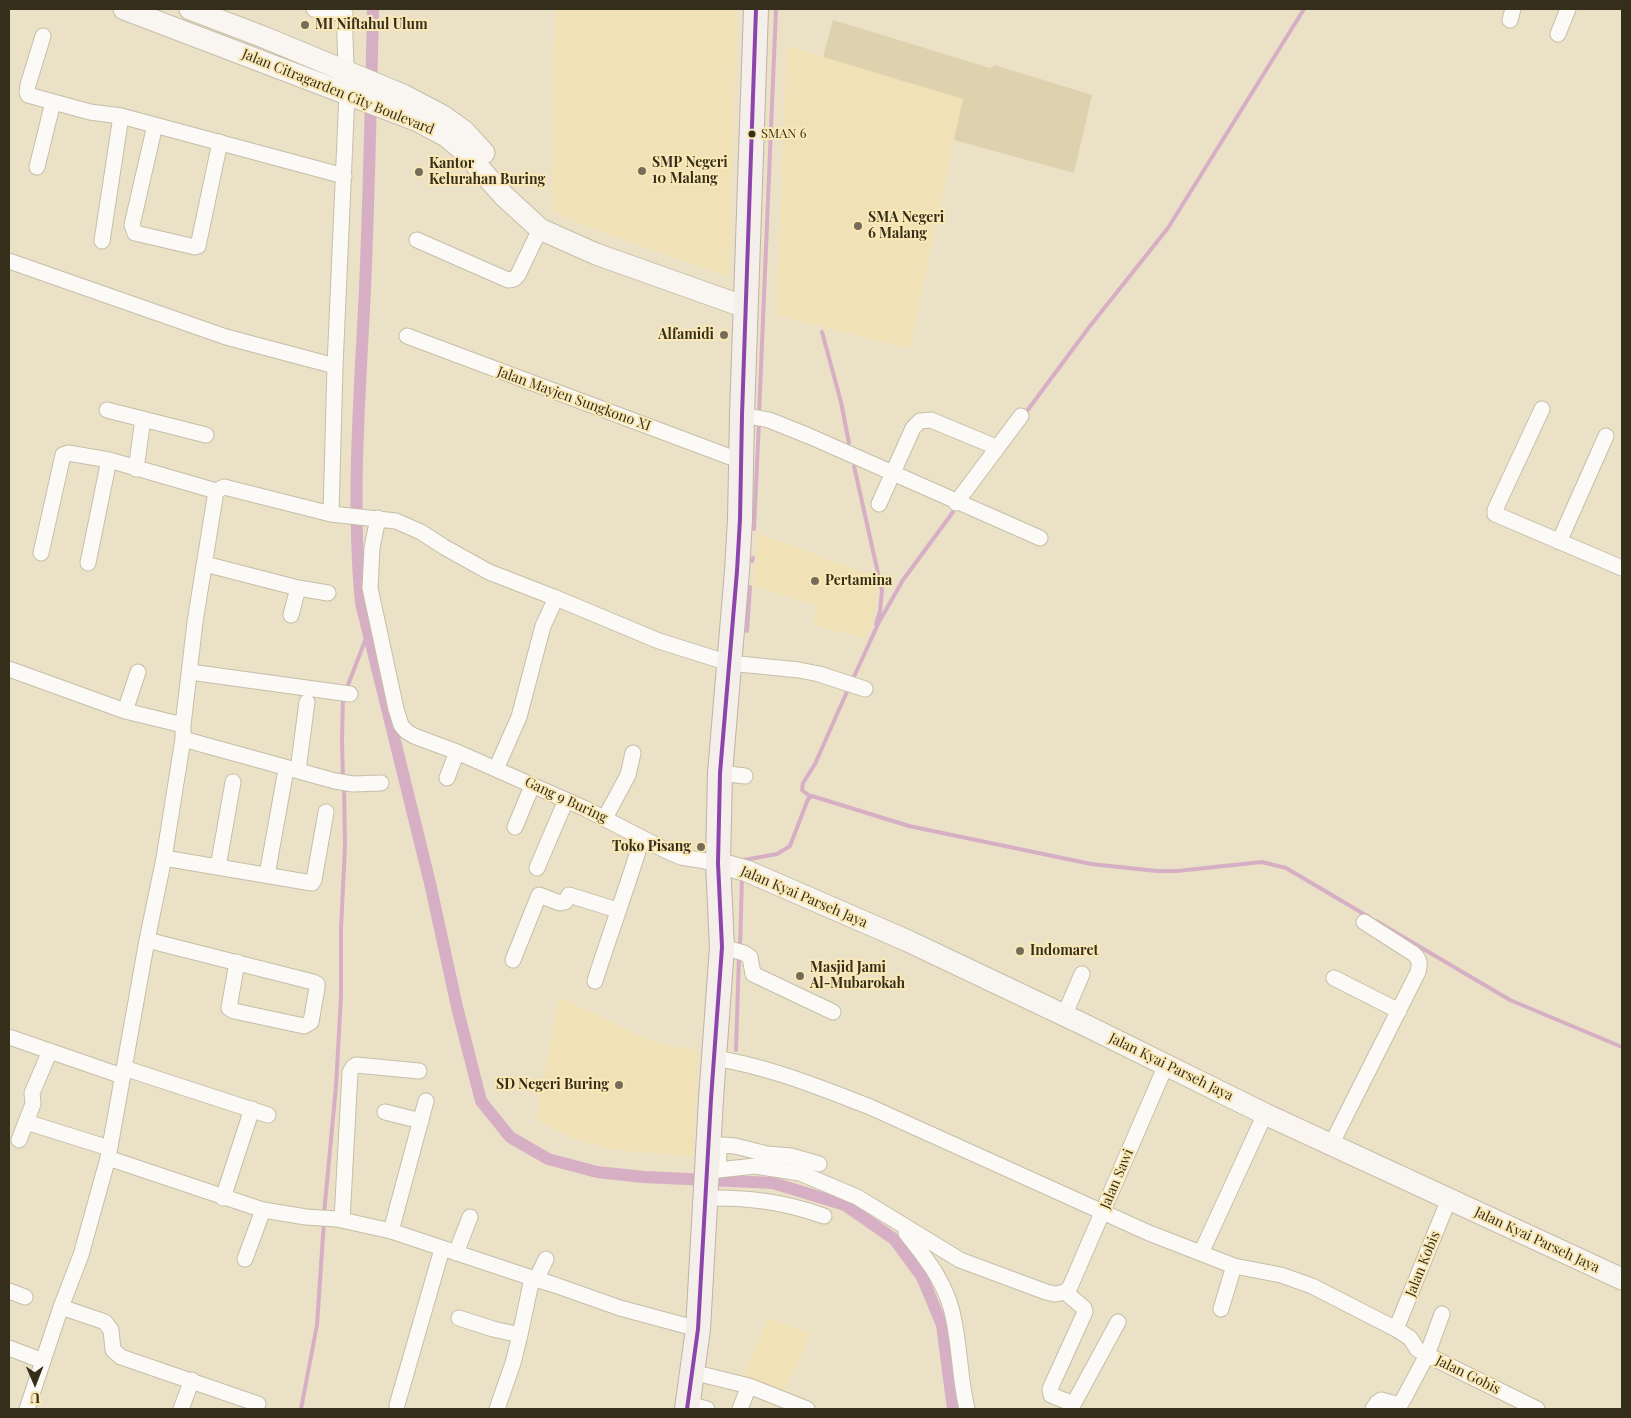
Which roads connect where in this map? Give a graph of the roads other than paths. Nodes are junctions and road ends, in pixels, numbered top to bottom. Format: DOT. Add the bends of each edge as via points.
graph roads {
  1 [pos="124,9"];
  2 [pos="190,9"];
  3 [pos="314,9"];
  4 [pos="756,9"];
  5 [pos="1568,9"];
  6 [pos="344,12"];
  7 [pos="1558,34"];
  8 [pos="43,36"];
  9 [pos="351,72"];
  10 [pos="350,95"];
  11 [pos="389,99"];
  12 [pos="53,102"];
  13 [pos="121,116"];
  14 [pos="155,124"];
  15 [pos="220,142"];
  16 [pos="37,167"];
  17 [pos="344,176"];
  18 [pos="540,229"];
  19 [pos="417,240"];
  20 [pos="102,241"];
  21 [pos="10,265"];
  22 [pos="745,300"];
  23 [pos="408,336"];
  24 [pos="335,366"];
  25 [pos="1542,409"];
  26 [pos="107,410"];
  27 [pos="747,416"];
  28 [pos="1021,416"];
  29 [pos="143,419"];
  30 [pos="206,435"];
  31 [pos="1606,436"];
  32 [pos="996,447"];
  33 [pos="108,460"];
  34 [pos="741,461"];
  35 [pos="136,469"];
  36 [pos="892,474"];
  37 [pos="216,491"];
  38 [pos="956,503"];
  39 [pos="879,504"];
  40 [pos="336,514"];
  41 [pos="377,518"];
  42 [pos="1040,538"];
  43 [pos="1559,542"];
  44 [pos="41,553"];
  45 [pos="88,562"];
  46 [pos="205,564"];
  47 [pos="1622,568"];
  48 [pos="298,588"];
  49 [pos="328,593"];
  50 [pos="556,598"];
  51 [pos="291,615"];
  52 [pos="740,664"];
  53 [pos="9,669"];
  54 [pos="138,672"];
  55 [pos="190,672"];
  56 [pos="855,685"];
  57 [pos="344,694"];
  58 [pos="307,702"];
  59 [pos="126,711"];
  60 [pos="183,732"];
  61 [pos="457,752"];
  62 [pos="633,754"];
  63 [pos="496,769"];
  64 [pos="292,772"];
  65 [pos="447,778"];
  66 [pos="233,782"];
  67 [pos="381,783"];
  68 [pos="532,786"];
  69 [pos="566,800"];
  70 [pos="326,812"];
  71 [pos="605,818"];
  72 [pos="515,828"];
  73 [pos="642,838"];
  74 [pos="164,858"];
  75 [pos="718,863"];
  76 [pos="218,867"];
  77 [pos="537,868"];
  78 [pos="266,875"];
  79 [pos="618,910"];
  80 [pos="1364,922"];
  81 [pos="148,940"];
  82 [pos="733,950"];
  83 [pos="513,960"];
  84 [pos="237,962"];
  85 [pos="1082,974"];
  86 [pos="1334,978"];
  87 [pos="595,981"];
  88 [pos="1398,1011"];
  89 [pos="833,1012"];
  90 [pos="1064,1016"];
  91 [pos="9,1037"];
  92 [pos="50,1051"];
  93 [pos="724,1060"];
  94 [pos="1166,1065"];
  95 [pos="419,1071"];
  96 [pos="123,1072"];
  97 [pos="426,1102"];
  98 [pos="252,1109"];
  99 [pos="384,1112"];
  100 [pos="1265,1114"];
  101 [pos="268,1115"];
  102 [pos="421,1121"];
  103 [pos="26,1122"];
  104 [pos="19,1140"];
  105 [pos="1331,1145"];
  106 [pos="108,1153"];
  107 [pos="721,1156"];
  108 [pos="819,1164"];
  109 [pos="706,1196"];
  110 [pos="223,1198"];
  111 [pos="1449,1200"];
  112 [pos="879,1209"];
  113 [pos="263,1210"];
  114 [pos="1103,1211"];
  115 [pos="824,1216"];
  116 [pos="470,1217"];
  117 [pos="340,1220"];
  118 [pos="391,1230"];
  119 [pos="449,1250"];
  120 [pos="1201,1253"];
  121 [pos="245,1259"];
  122 [pos="546,1259"];
  123 [pos="1234,1266"];
  124 [pos="1622,1278"];
  125 [pos="534,1279"];
  126 [pos="9,1291"];
  127 [pos="1065,1292"];
  128 [pos="25,1297"];
  129 [pos="61,1307"];
  130 [pos="1221,1309"];
  131 [pos="1442,1314"];
  132 [pos="459,1318"];
  133 [pos="1118,1322"];
  134 [pos="698,1329"];
  135 [pos="1396,1330"];
  136 [pos="520,1335"];
  137 [pos="9,1348"];
  138 [pos="1427,1355"];
  139 [pos="43,1361"];
  140 [pos="692,1372"];
  141 [pos="192,1380"];
  142 [pos="749,1386"];
  143 [pos="258,1404"];
  144 [pos="397,1405"];
  145 [pos="694,1408"];
  146 [pos="27,1409"];
  147 [pos="181,1409"];
  148 [pos="497,1409"];
  149 [pos="740,1409"];
  150 [pos="807,1409"];
  151 [pos="967,1409"];
  152 [pos="1373,1409"];
  153 [pos="1537,1409"];
  1 -- 10 [label="main road, Jalan Citragarden City Boulevard"];
  2 -- 9 [label="main road, Jalan Citragarden City Boulevard"];
  3 -- 6 [label="street"];
  4 -- 22 [label="main road"];
  5 -- 7 [label="street"];
  6 -- 9 [label="street"];
  8 -- 12 [label="street" via="27,92 32,97"];
  9 -- 10 [label="street"];
  9 -- 11 [label="main road, Jalan Citragarden City Boulevard"];
  10 -- 11 [label="main road, Jalan Citragarden City Boulevard"];
  10 -- 17 [label="street"];
  11 -- 18 [label="main road, Jalan Citragarden City Boulevard" via="464,151 504,196"];
  11 -- 22 [label="main road, Jalan Citragarden City Boulevard" via="442,116 464,131 531,206 559,227 669,267"];
  12 -- 13 [label="street"];
  12 -- 16 [label="street"];
  13 -- 14 [label="street"];
  13 -- 20 [label="street"];
  14 -- 15 [label="street"];
  14 -- 15 [label="street" via="132,225 135,233 198,246"];
  15 -- 17 [label="street"];
  17 -- 24 [label="street"];
  18 -- 19 [label="street" via="518,275 508,280"];
  18 -- 22 [label="main road, Jalan Citragarden City Boulevard" via="596,254"];
  21 -- 24 [label="street" via="226,337"];
  22 -- 27 [label="main road"];
  23 -- 34 [label="street, Jalan Mayjen Sungkono XI"];
  24 -- 40 [label="street"];
  25 -- 43 [label="street" via="1495,514"];
  26 -- 29 [label="street"];
  27 -- 34 [label="main road"];
  27 -- 36 [label="street" via="769,420"];
  28 -- 32 [label="street"];
  29 -- 30 [label="street"];
  29 -- 35 [label="street"];
  31 -- 43 [label="street"];
  32 -- 36 [label="street" via="930,420 920,421 913,428"];
  32 -- 38 [label="street"];
  33 -- 35 [label="street"];
  33 -- 44 [label="street" via="64,455"];
  33 -- 45 [label="street"];
  34 -- 52 [label="main road" via="737,571"];
  35 -- 37 [label="street"];
  36 -- 38 [label="street"];
  36 -- 39 [label="street"];
  37 -- 40 [label="street" via="224,487"];
  37 -- 46 [label="street"];
  38 -- 42 [label="street"];
  40 -- 41 [label="street"];
  41 -- 50 [label="street" via="396,521 421,532 489,572"];
  41 -- 61 [label="street, Gang 9 Buring" via="370,588 401,725 414,736"];
  43 -- 47 [label="street"];
  46 -- 48 [label="street"];
  46 -- 55 [label="street"];
  48 -- 49 [label="street"];
  48 -- 51 [label="street"];
  50 -- 52 [label="street" via="659,641"];
  50 -- 63 [label="street" via="536,647 519,717"];
  52 -- 56 [label="street" via="799,670"];
  52 -- 75 [label="main road" via="734,775"];
  53 -- 59 [label="street"];
  54 -- 59 [label="street"];
  55 -- 57 [label="street"];
  55 -- 60 [label="street"];
  58 -- 64 [label="street"];
  59 -- 60 [label="street"];
  60 -- 64 [label="street"];
  60 -- 74 [label="street"];
  61 -- 63 [label="street, Gang 9 Buring"];
  61 -- 65 [label="street"];
  62 -- 71 [label="street" via="628,775"];
  63 -- 68 [label="street, Gang 9 Buring"];
  64 -- 67 [label="street" via="353,784"];
  64 -- 78 [label="street"];
  66 -- 76 [label="street"];
  68 -- 69 [label="street, Gang 9 Buring"];
  68 -- 72 [label="street"];
  69 -- 71 [label="street, Gang 9 Buring"];
  69 -- 77 [label="street"];
  70 -- 78 [label="street" via="312,883"];
  71 -- 73 [label="street, Gang 9 Buring"];
  73 -- 75 [label="street, Gang 9 Buring" via="681,857"];
  73 -- 79 [label="street"];
  74 -- 76 [label="street"];
  74 -- 81 [label="street"];
  75 -- 82 [label="main road"];
  75 -- 90 [label="main road, Jalan Kyai Parseh Jaya" via="747,871 908,941"];
  76 -- 78 [label="street"];
  79 -- 83 [label="street" via="569,895 565,902 560,903 539,894"];
  79 -- 87 [label="street"];
  80 -- 88 [label="street" via="1418,958 1418,972"];
  81 -- 84 [label="street"];
  81 -- 96 [label="street"];
  82 -- 89 [label="street" via="750,957 753,974"];
  82 -- 93 [label="main road"];
  84 -- 84 [label="street" via="229,1008 304,1026 309,1024 317,984"];
  85 -- 90 [label="street"];
  86 -- 88 [label="street"];
  88 -- 105 [label="street"];
  90 -- 94 [label="main road, Jalan Kyai Parseh Jaya"];
  91 -- 92 [label="street"];
  92 -- 96 [label="street"];
  92 -- 103 [label="street" via="32,1093 33,1104"];
  93 -- 107 [label="main road"];
  93 -- 114 [label="street, Jalan Gobis" via="806,1083 868,1106"];
  94 -- 100 [label="main road, Jalan Kyai Parseh Jaya"];
  94 -- 114 [label="street, Jalan Sawi"];
  95 -- 117 [label="street" via="352,1066"];
  96 -- 98 [label="street"];
  96 -- 106 [label="street"];
  97 -- 102 [label="street"];
  98 -- 101 [label="street"];
  98 -- 110 [label="street"];
  99 -- 102 [label="street"];
  100 -- 105 [label="main road, Jalan Kyai Parseh Jaya"];
  100 -- 120 [label="street"];
  102 -- 118 [label="street"];
  103 -- 104 [label="street"];
  103 -- 106 [label="street"];
  105 -- 111 [label="main road, Jalan Kyai Parseh Jaya"];
  106 -- 110 [label="street"];
  106 -- 129 [label="street" via="82,1256"];
  107 -- 108 [label="street" via="767,1154 791,1156"];
  107 -- 109 [label="main road"];
  107 -- 112 [label="street" via="755,1166 800,1173"];
  109 -- 115 [label="street" via="761,1200 795,1206"];
  109 -- 134 [label="main road"];
  110 -- 113 [label="street"];
  111 -- 124 [label="main road, Jalan Kyai Parseh Jaya"];
  111 -- 135 [label="street, Jalan Kobis"];
  112 -- 127 [label="street" via="960,1260 1046,1292"];
  112 -- 151 [label="street" via="906,1232 944,1288 954,1320"];
  113 -- 117 [label="street"];
  113 -- 121 [label="street"];
  114 -- 120 [label="street, Jalan Gobis"];
  114 -- 127 [label="street, Jalan Sawi"];
  116 -- 119 [label="street"];
  117 -- 118 [label="street"];
  118 -- 119 [label="street"];
  119 -- 125 [label="street"];
  119 -- 144 [label="street"];
  120 -- 123 [label="street, Jalan Gobis"];
  122 -- 125 [label="street"];
  123 -- 130 [label="street"];
  123 -- 135 [label="street, Jalan Gobis" via="1281,1275 1312,1286"];
  125 -- 134 [label="street" via="620,1308"];
  125 -- 136 [label="street"];
  126 -- 128 [label="street"];
  127 -- 133 [label="street" via="1085,1312 1050,1389 1051,1395 1074,1403"];
  129 -- 139 [label="street"];
  129 -- 141 [label="street" via="105,1322 111,1330 113,1350 121,1357"];
  131 -- 138 [label="street"];
  132 -- 136 [label="street"];
  134 -- 140 [label="main road"];
  135 -- 138 [label="street, Jalan Gobis" via="1410,1338 1417,1349"];
  136 -- 148 [label="street"];
  137 -- 139 [label="street"];
  138 -- 152 [label="street" via="1400,1405 1381,1400"];
  138 -- 153 [label="street, Jalan Gobis"];
  139 -- 146 [label="street"];
  140 -- 142 [label="street"];
  140 -- 145 [label="main road"];
  141 -- 143 [label="street"];
  141 -- 147 [label="street"];
  142 -- 149 [label="street"];
  142 -- 150 [label="street"];
}
